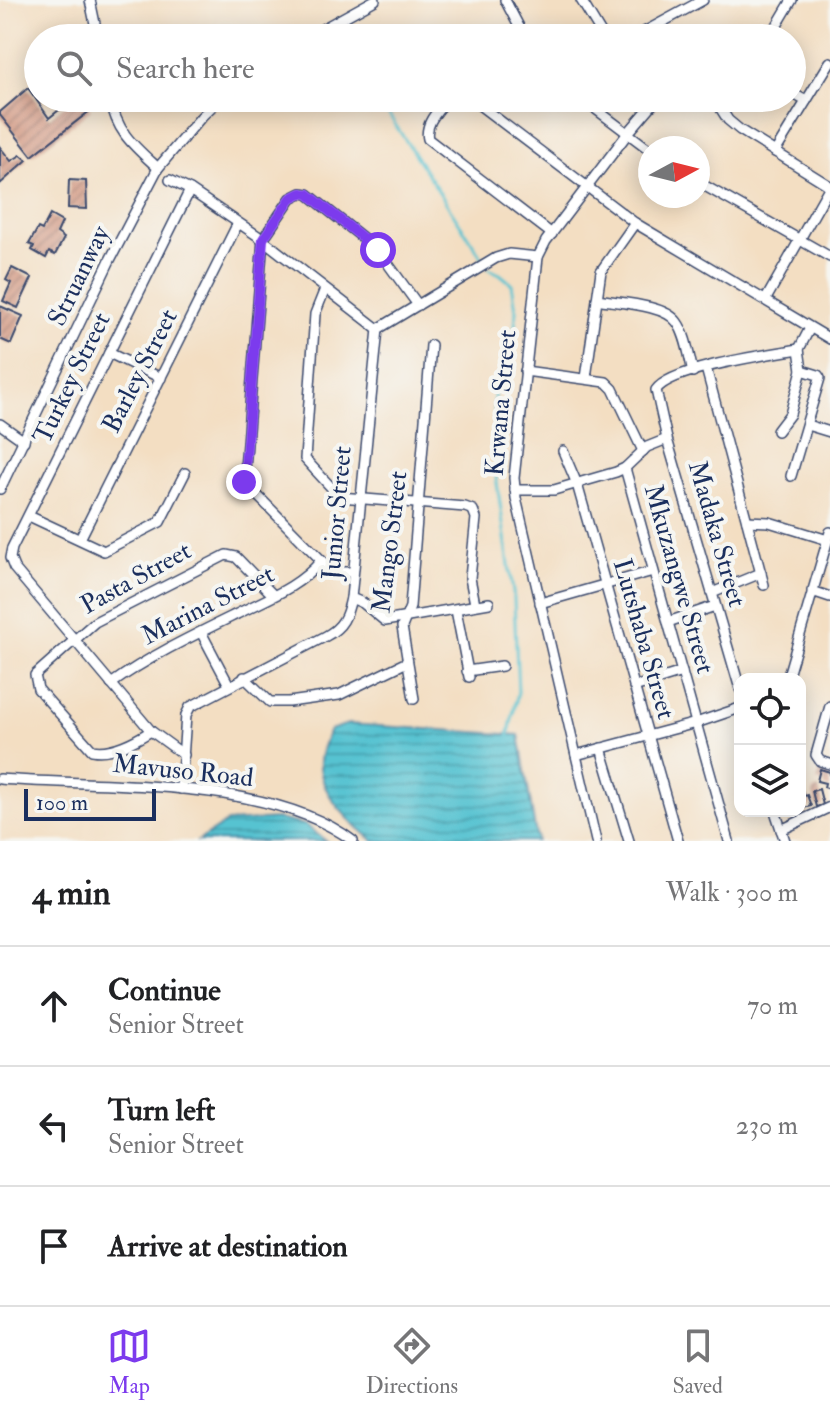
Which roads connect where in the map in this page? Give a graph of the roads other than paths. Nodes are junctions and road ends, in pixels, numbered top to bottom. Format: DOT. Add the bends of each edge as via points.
graph roads {
  1 [pos="90,0"];
  2 [pos="375,0"];
  3 [pos="505,0"];
  4 [pos="581,0"];
  5 [pos="703,0"];
  6 [pos="792,0"];
  7 [pos="95,24"];
  8 [pos="331,24"];
  9 [pos="518,24"];
  10 [pos="596,24"];
  11 [pos="659,24"];
  12 [pos="778,24"];
  13 [pos="830,62"];
  14 [pos="806,101"];
  15 [pos="113,112"];
  16 [pos="206,112"];
  17 [pos="437,112"];
  18 [pos="488,112"];
  19 [pos="600,112"];
  20 [pos="646,112"];
  21 [pos="723,112"];
  22 [pos="799,112"];
  23 [pos="628,133"];
  24 [pos="638,141"];
  25 [pos="775,152"];
  26 [pos="158,168"];
  27 [pos="170,180"];
  28 [pos="830,186"];
  29 [pos="587,188"];
  30 [pos="710,189"];
  31 [pos="190,190"];
  32 [pos="238,223"];
  33 [pos="635,223"];
  34 [pos="552,234"];
  35 [pos="263,239"];
  36 [pos="800,240"];
  37 [pos="538,257"];
  38 [pos="830,257"];
  39 [pos="325,289"];
  40 [pos="597,299"];
  41 [pos="766,299"];
  42 [pos="418,305"];
  43 [pos="810,328"];
  44 [pos="378,329"];
  45 [pos="830,339"];
  46 [pos="431,345"];
  47 [pos="799,349"];
  48 [pos="109,353"];
  49 [pos="706,368"];
  50 [pos="802,370"];
  51 [pos="525,371"];
  52 [pos="693,372"];
  53 [pos="161,378"];
  54 [pos="586,378"];
  55 [pos="0,424"];
  56 [pos="807,425"];
  57 [pos="777,431"];
  58 [pos="830,432"];
  59 [pos="667,439"];
  60 [pos="24,441"];
  61 [pos="563,451"];
  62 [pos="643,451"];
  63 [pos="625,468"];
  64 [pos="185,473"];
  65 [pos="791,476"];
  66 [pos="577,484"];
  67 [pos="0,489"];
  68 [pos="515,490"];
  69 [pos="359,499"];
  70 [pos="419,503"];
  71 [pos="29,516"];
  72 [pos="747,521"];
  73 [pos="829,536"];
  74 [pos="80,539"];
  75 [pos="321,561"];
  76 [pos="653,571"];
  77 [pos="353,572"];
  78 [pos="761,573"];
  79 [pos="606,585"];
  80 [pos="764,585"];
  81 [pos="812,591"];
  82 [pos="712,593"];
  83 [pos="273,595"];
  84 [pos="830,597"];
  85 [pos="351,598"];
  86 [pos="489,603"];
  87 [pos="540,603"];
  88 [pos="475,604"];
  89 [pos="715,606"];
  90 [pos="456,610"];
  91 [pos="405,618"];
  92 [pos="668,622"];
  93 [pos="201,632"];
  94 [pos="74,641"];
  95 [pos="407,662"];
  96 [pos="502,666"];
  97 [pos="682,672"];
  98 [pos="735,673"];
  99 [pos="789,673"];
  100 [pos="244,677"];
  101 [pos="111,684"];
  102 [pos="229,685"];
  103 [pos="634,687"];
  104 [pos="414,699"];
  105 [pos="830,706"];
  106 [pos="734,710"];
  107 [pos="696,723"];
  108 [pos="151,731"];
  109 [pos="648,736"];
  110 [pos="601,748"];
  111 [pos="184,755"];
  112 [pos="576,755"];
  113 [pos="830,764"];
  114 [pos="0,779"];
  115 [pos="181,789"];
  116 [pos="830,807"];
  117 [pos="777,817"];
  118 [pos="781,830"];
  119 [pos="353,841"];
  120 [pos="596,841"];
  121 [pos="629,841"];
  122 [pos="678,841"];
  123 [pos="729,841"];
  124 [pos="785,841"];
  1 -- 7 [label="street"];
  2 -- 8 [label="street"];
  3 -- 9 [label="street"];
  4 -- 10 [label="street"];
  5 -- 11 [label="street"];
  6 -- 12 [label="street"];
  13 -- 14 [label="street"];
  15 -- 26 [label="street" via="122,133"];
  16 -- 26 [label="street, Struanway"];
  17 -- 34 [label="street" via="426,129 428,139"];
  18 -- 29 [label="street"];
  19 -- 23 [label="street"];
  20 -- 23 [label="street, Krwana Street"];
  21 -- 25 [label="street"];
  22 -- 25 [label="street"];
  23 -- 24 [label="street"];
  23 -- 29 [label="street, Krwana Street"];
  25 -- 28 [label="street"];
  26 -- 60 [label="street, Struanway"];
  27 -- 31 [label="street"];
  28 -- 36 [label="street"];
  29 -- 33 [label="street"];
  29 -- 34 [label="street, Krwana Street"];
  30 -- 36 [label="street"];
  31 -- 32 [label="street"];
  31 -- 48 [label="street, Turkey Street"];
  32 -- 35 [label="street"];
  32 -- 53 [label="street, Barley Street"];
  33 -- 40 [label="street" via="604,265"];
  33 -- 41 [label="street"];
  34 -- 37 [label="street, Krwana Street"];
  35 -- 39 [label="street"];
  35 -- 42 [label="street" via="291,198 308,194 378,250"];
  35 -- 75 [label="street" via="244,482"];
  36 -- 38 [label="street"];
  36 -- 41 [label="street"];
  37 -- 42 [label="street" via="496,258"];
  37 -- 51 [label="street, Krwana Street"];
  39 -- 44 [label="street"];
  39 -- 69 [label="street" via="315,314 305,459 337,494"];
  40 -- 52 [label="street" via="661,310 675,319"];
  40 -- 54 [label="street"];
  41 -- 43 [label="street"];
  42 -- 44 [label="street"];
  43 -- 45 [label="street"];
  43 -- 47 [label="street"];
  44 -- 69 [label="street, Junior Street"];
  46 -- 70 [label="street, Mango Street"];
  47 -- 49 [label="street"];
  47 -- 50 [label="street"];
  48 -- 53 [label="street"];
  48 -- 71 [label="street, Turkey Street"];
  49 -- 52 [label="street"];
  49 -- 72 [label="street"];
  50 -- 56 [label="street" via="820,378"];
  50 -- 57 [label="street" via="788,418"];
  51 -- 54 [label="street"];
  51 -- 68 [label="street, Krwana Street"];
  52 -- 59 [label="street, Madaka Street" via="665,380 656,390"];
  53 -- 74 [label="street, Barley Street"];
  54 -- 62 [label="street" via="610,384"];
  55 -- 60 [label="street"];
  56 -- 58 [label="street"];
  56 -- 65 [label="street"];
  59 -- 62 [label="street"];
  59 -- 82 [label="street, Madaka Street"];
  60 -- 67 [label="street, Struanway"];
  61 -- 66 [label="street, Lutshaba Street"];
  62 -- 63 [label="street"];
  63 -- 66 [label="street"];
  63 -- 76 [label="street, Mkuzangwe Street"];
  64 -- 74 [label="street" via="157,525 104,551"];
  66 -- 68 [label="street"];
  66 -- 79 [label="street, Lutshaba Street"];
  68 -- 87 [label="street, Krwana Street"];
  69 -- 70 [label="street"];
  69 -- 77 [label="street, Junior Street"];
  70 -- 88 [label="street" via="470,508 476,518 470,578"];
  70 -- 91 [label="street, Mango Street"];
  71 -- 74 [label="street"];
  71 -- 94 [label="street, Turkey Street" via="10,558"];
  72 -- 73 [label="street"];
  72 -- 78 [label="street"];
  73 -- 81 [label="street"];
  75 -- 77 [label="street" via="333,570"];
  75 -- 83 [label="street, Marina Street" via="300,583"];
  76 -- 79 [label="street"];
  76 -- 92 [label="street, Mkuzangwe Street"];
  77 -- 85 [label="street, Junior Street"];
  78 -- 80 [label="street"];
  78 -- 82 [label="street"];
  79 -- 87 [label="street"];
  79 -- 103 [label="street, Lutshaba Street"];
  81 -- 84 [label="street"];
  81 -- 99 [label="street"];
  82 -- 89 [label="street, Madaka Street"];
  83 -- 93 [label="street, Marina Street"];
  83 -- 94 [label="street, Pasta Street" via="236,557 226,555 95,622"];
  85 -- 91 [label="street" via="385,621"];
  85 -- 100 [label="street, Junior Street" via="338,629"];
  86 -- 88 [label="street"];
  87 -- 112 [label="street, Krwana Street"];
  88 -- 90 [label="street"];
  89 -- 92 [label="street"];
  89 -- 98 [label="street, Madaka Street"];
  90 -- 91 [label="street"];
  90 -- 96 [label="street" via="468,674"];
  91 -- 95 [label="street, Mango Street"];
  92 -- 97 [label="street, Mkuzangwe Street"];
  93 -- 101 [label="street, Marina Street"];
  93 -- 102 [label="street"];
  94 -- 101 [label="street, Turkey Street"];
  94 -- 108 [label="street, Pasta Street" via="38,670 35,683 85,744 105,751"];
  95 -- 100 [label="street" via="339,695 289,702 270,702"];
  95 -- 104 [label="street, Mango Street"];
  97 -- 103 [label="street"];
  97 -- 107 [label="street, Mkuzangwe Street"];
  100 -- 102 [label="street, Junior Street"];
  101 -- 108 [label="street, Turkey Street"];
  102 -- 111 [label="street, Junior Street" via="190,707"];
  103 -- 109 [label="street, Lutshaba Street"];
  105 -- 113 [label="street" via="816,755"];
  106 -- 107 [label="street"];
  107 -- 109 [label="street"];
  107 -- 123 [label="street, Mkuzangwe Street"];
  108 -- 111 [label="street, Turkey Street"];
  109 -- 110 [label="street"];
  109 -- 122 [label="street, Lutshaba Street"];
  110 -- 112 [label="street"];
  110 -- 121 [label="street"];
  111 -- 115 [label="street, Junior Street"];
  112 -- 120 [label="street, Krwana Street"];
  114 -- 115 [label="street, Mavuso Road"];
  115 -- 119 [label="street, Mavuso Road" via="287,807"];
  116 -- 118 [label="street"];
  117 -- 118 [label="street"];
  118 -- 124 [label="street"];
}
